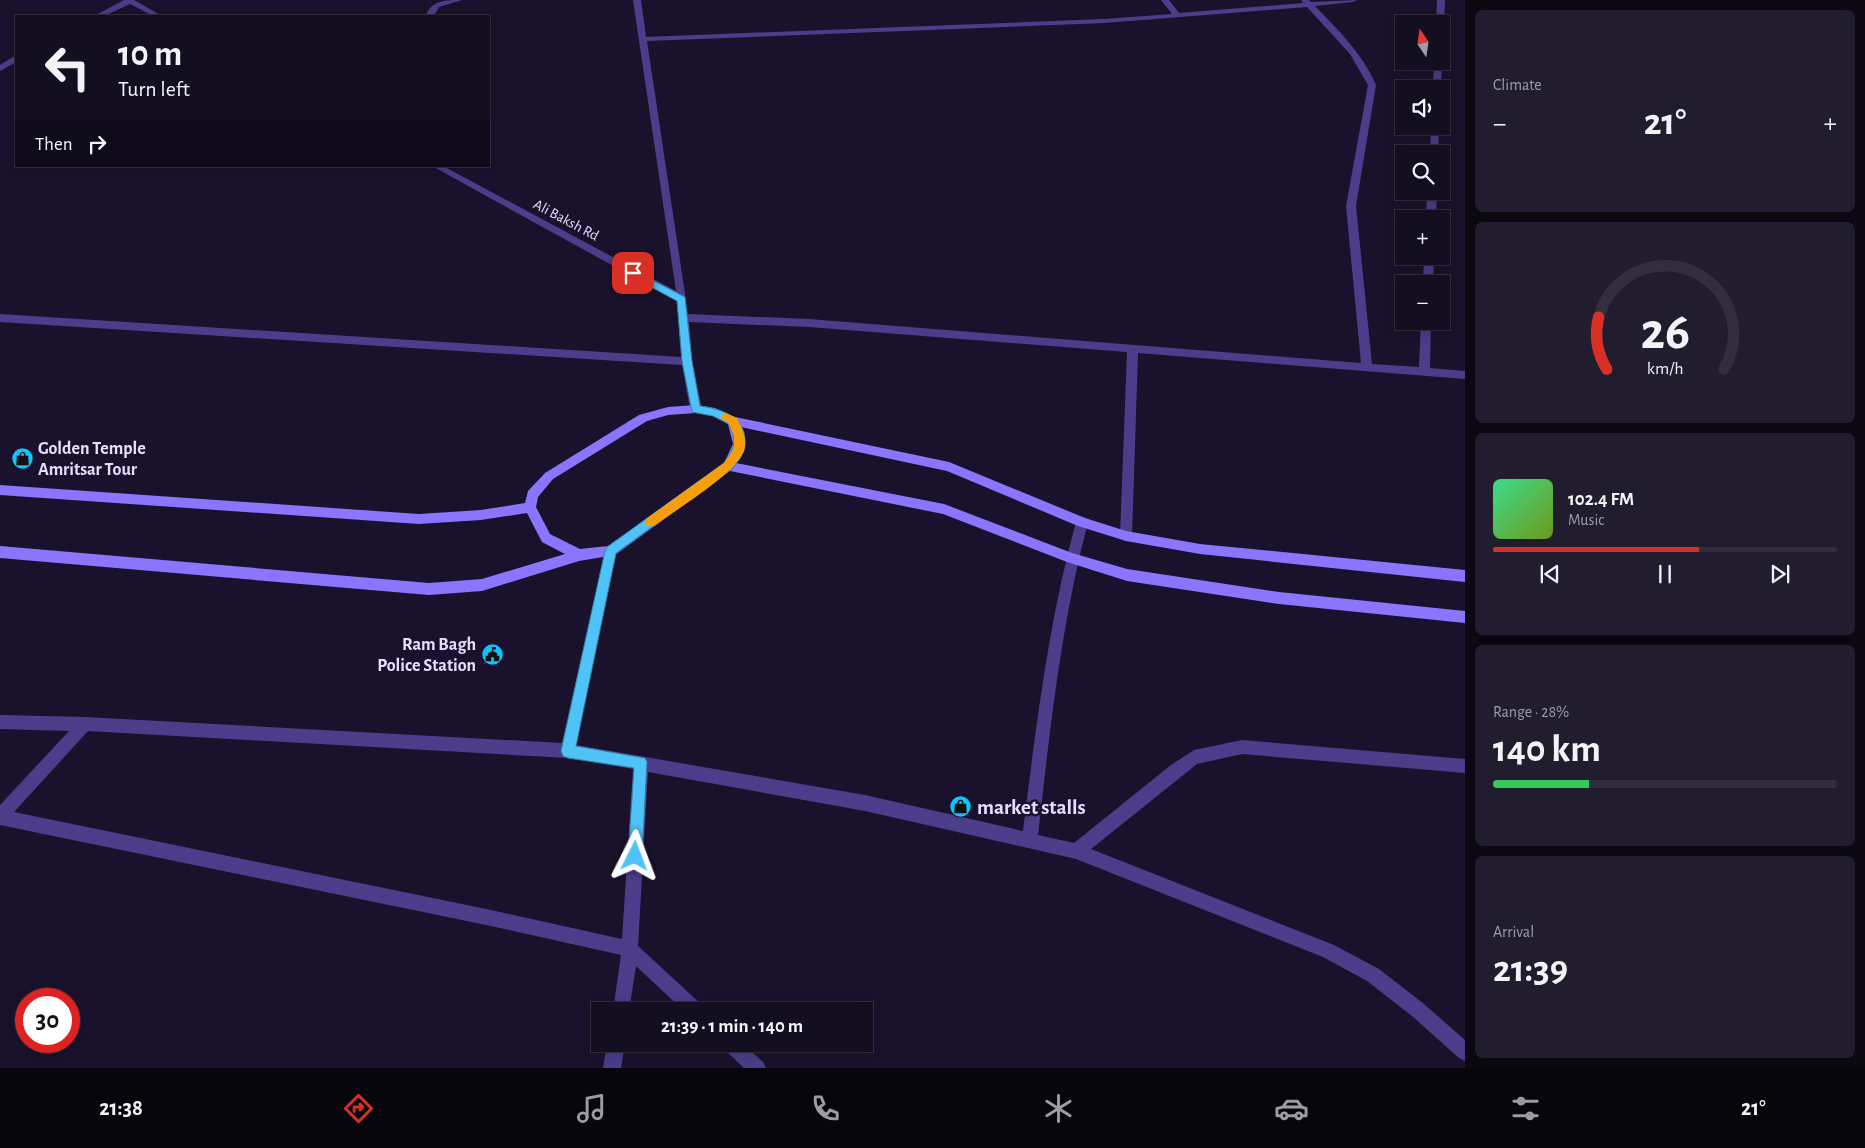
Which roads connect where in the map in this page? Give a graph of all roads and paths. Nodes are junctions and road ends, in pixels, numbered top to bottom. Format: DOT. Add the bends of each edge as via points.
graph roads {
  1 [pos="458,0"];
  2 [pos="637,0"];
  3 [pos="1165,0"];
  4 [pos="1352,0"];
  5 [pos="1441,0"];
  6 [pos="129,1"];
  7 [pos="1307,2"];
  8 [pos="100,15"];
  9 [pos="156,15"];
  10 [pos="430,15"];
  11 [pos="1440,15"];
  12 [pos="1177,16"];
  13 [pos="644,40"];
  14 [pos="15,60"];
  15 [pos="0,69"];
  16 [pos="438,167"];
  17 [pos="682,299"];
  18 [pos="0,318"];
  19 [pos="684,318"];
  20 [pos="1426,330"];
  21 [pos="1133,348"];
  22 [pos="687,361"];
  23 [pos="1367,367"];
  24 [pos="1424,371"];
  25 [pos="1465,375"];
  26 [pos="696,409"];
  27 [pos="733,421"];
  28 [pos="728,466"];
  29 [pos="0,490"];
  30 [pos="530,507"];
  31 [pos="1082,522"];
  32 [pos="1126,536"];
  33 [pos="611,551"];
  34 [pos="0,552"];
  35 [pos="579,555"];
  36 [pos="1071,558"];
  37 [pos="1465,576"];
  38 [pos="1465,617"];
  39 [pos="0,722"];
  40 [pos="85,724"];
  41 [pos="568,751"];
  42 [pos="641,762"];
  43 [pos="1465,766"];
  44 [pos="0,816"];
  45 [pos="1030,841"];
  46 [pos="1076,851"];
  47 [pos="630,949"];
  48 [pos="622,1002"];
  49 [pos="686,1002"];
  50 [pos="615,1052"];
  51 [pos="740,1052"];
  52 [pos="1465,1052"];
  53 [pos="612,1068"];
  54 [pos="757,1068"];
  1 -- 10 [label="street" via="434,8"];
  2 -- 13 [label="street"];
  3 -- 12 [label="street"];
  4 -- 7 [label="street"];
  5 -- 11 [label="street"];
  6 -- 8 [label="street"];
  6 -- 9 [label="street"];
  7 -- 12 [label="street"];
  7 -- 23 [label="street" via="1360,61 1372,85 1351,206"];
  12 -- 13 [label="street" via="1104,22"];
  13 -- 17 [label="street"];
  14 -- 15 [label="street"];
  16 -- 17 [label="street, Ali Baksh Rd"];
  17 -- 19 [label="street"];
  18 -- 22 [label="street"];
  19 -- 21 [label="street" via="800,322"];
  19 -- 22 [label="street"];
  20 -- 24 [label="street"];
  21 -- 23 [label="street"];
  21 -- 32 [label="street"];
  22 -- 26 [label="street"];
  23 -- 24 [label="street"];
  24 -- 25 [label="street"];
  26 -- 27 [label="main road" via="715,412"];
  26 -- 30 [label="main road" via="668,411 643,418 549,476 532,495"];
  27 -- 28 [label="main road" via="739,436 739,450"];
  27 -- 31 [label="main road" via="949,467"];
  28 -- 33 [label="main road"];
  28 -- 36 [label="main road" via="944,509"];
  29 -- 30 [label="main road" via="419,519 481,515"];
  30 -- 35 [label="main road" via="546,538"];
  31 -- 32 [label="main road"];
  31 -- 36 [label="street"];
  32 -- 37 [label="main road" via="1200,549"];
  33 -- 35 [label="main road"];
  33 -- 41 [label="street"];
  34 -- 35 [label="main road" via="429,589 482,585"];
  36 -- 38 [label="main road" via="1127,575 1250,594"];
  36 -- 45 [label="street" via="1054,644"];
  39 -- 40 [label="street"];
  40 -- 41 [label="street"];
  40 -- 44 [label="street"];
  41 -- 42 [label="street"];
  42 -- 45 [label="street" via="865,803"];
  42 -- 47 [label="street"];
  43 -- 46 [label="street" via="1242,747 1216,751 1194,758 1176,770"];
  44 -- 47 [label="street"];
  45 -- 46 [label="street"];
  46 -- 52 [label="street" via="1328,951 1373,976"];
  47 -- 48 [label="street"];
  47 -- 49 [label="street"];
  50 -- 53 [label="street"];
  51 -- 54 [label="street"];
}
